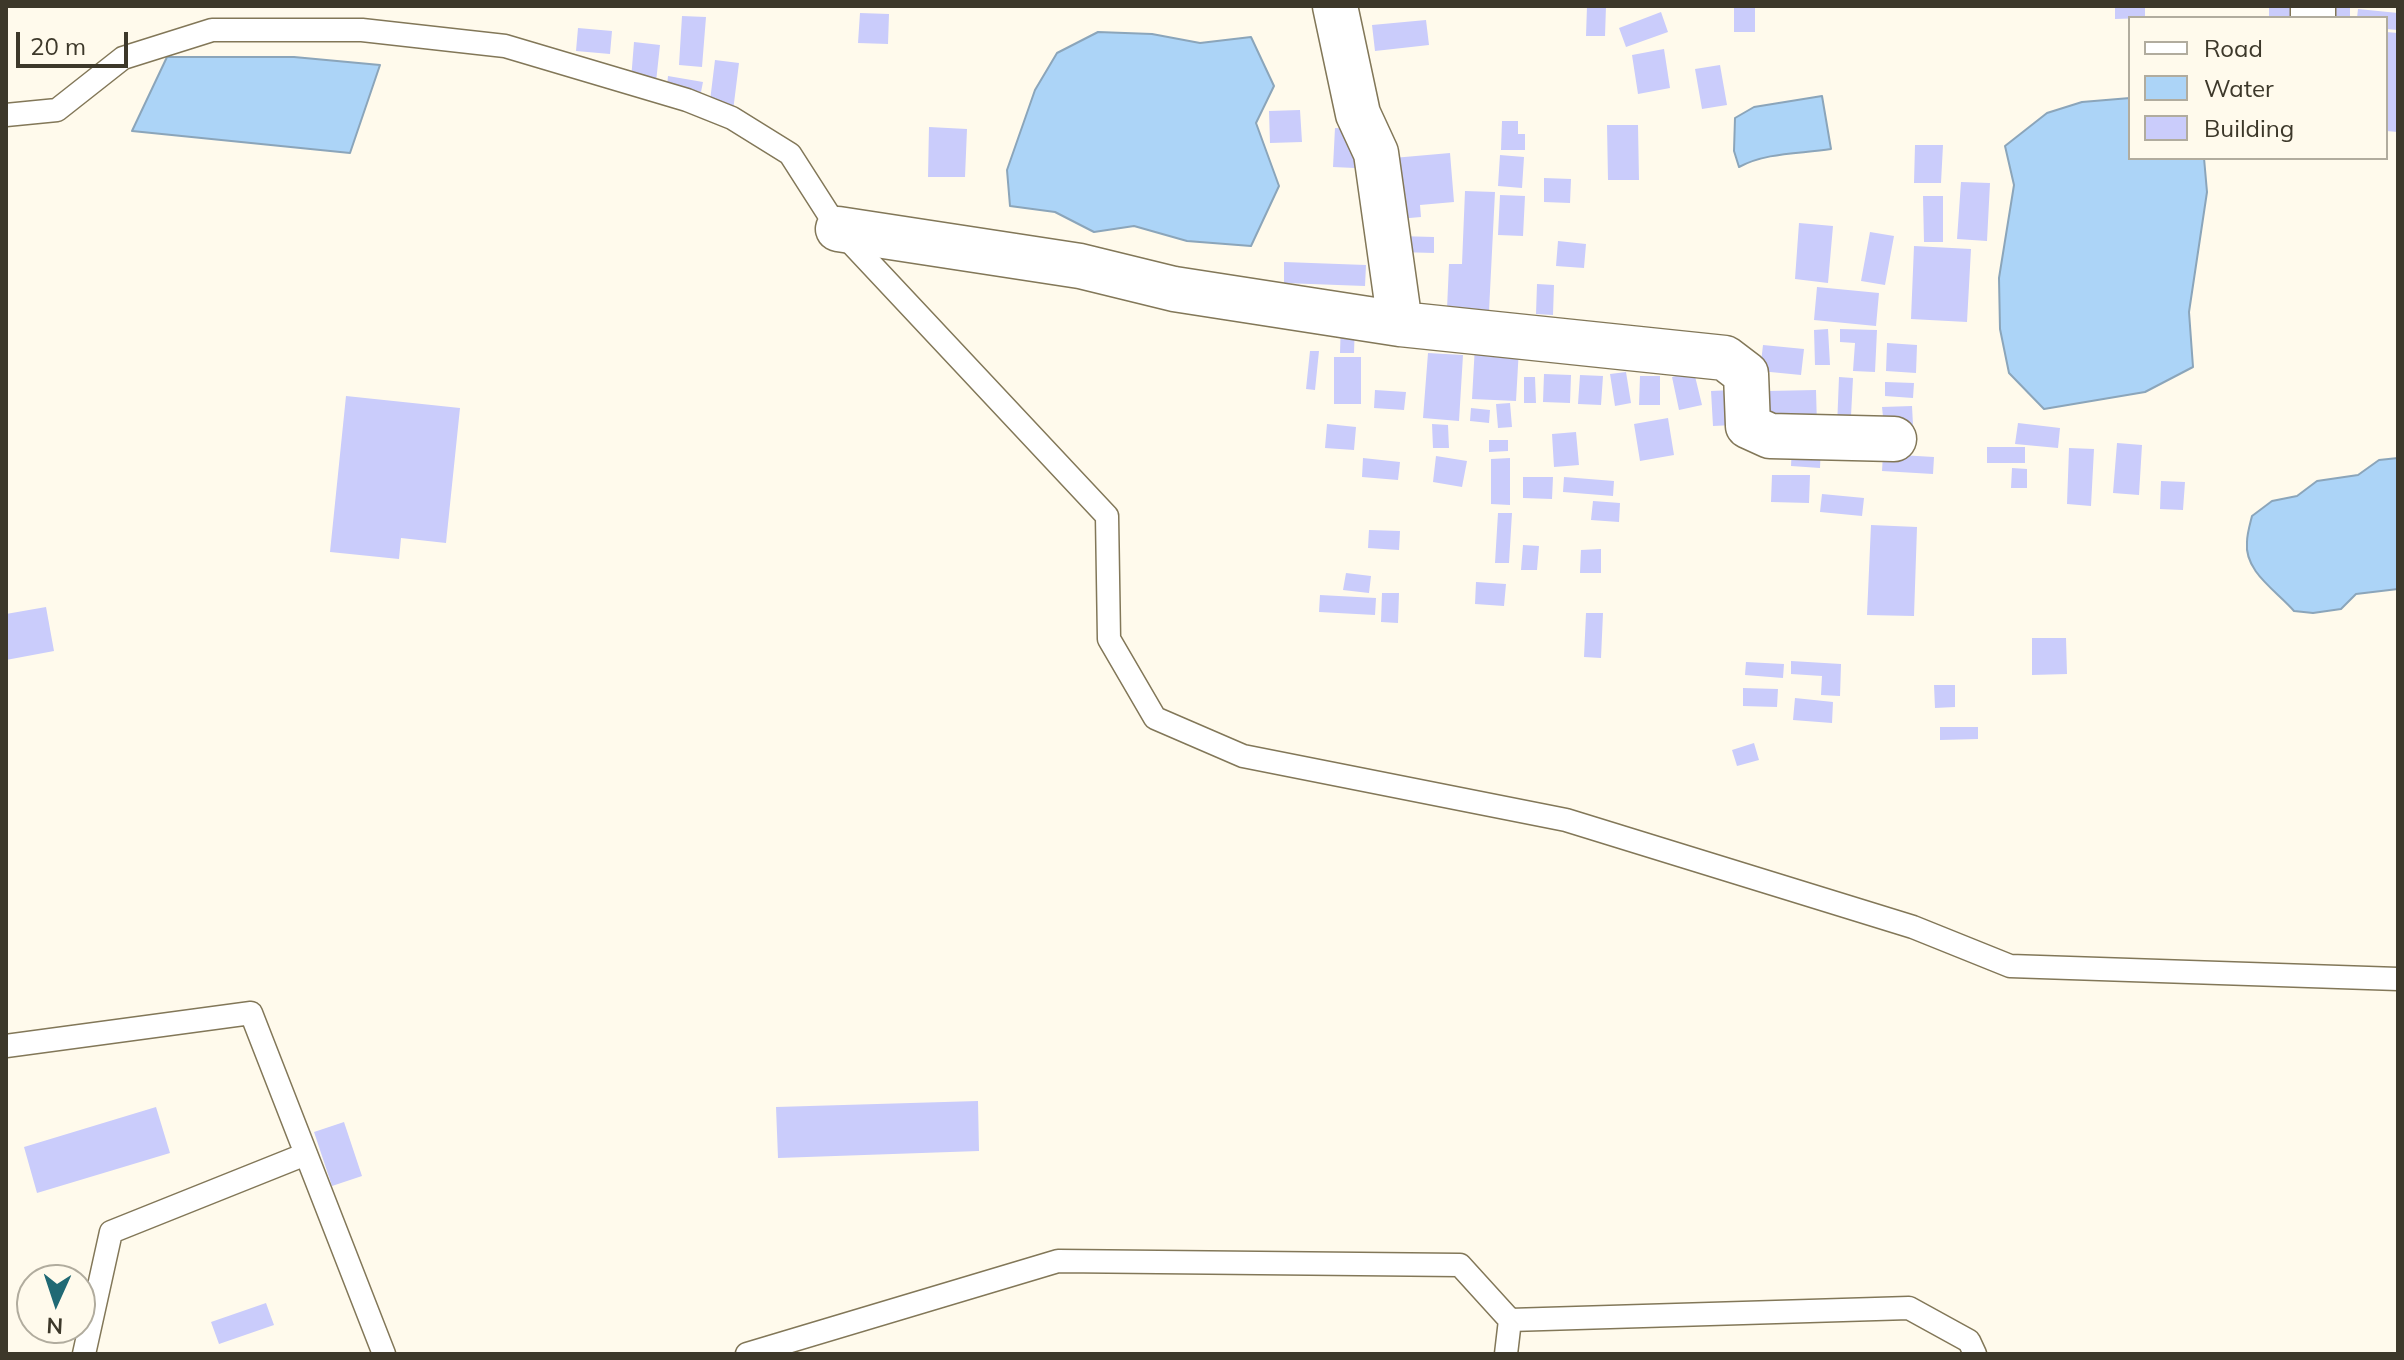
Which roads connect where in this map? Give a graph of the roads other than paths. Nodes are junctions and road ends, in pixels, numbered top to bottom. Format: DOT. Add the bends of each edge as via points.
graph roads {
  1 [pos="1335,6"];
  2 [pos="6,115"];
  3 [pos="838,229"];
  4 [pos="1400,324"];
  5 [pos="1894,439"];
  6 [pos="2398,979"];
  7 [pos="6,1046"];
  8 [pos="306,1154"];
  9 [pos="1510,1320"];
  10 [pos="84,1354"];
  11 [pos="384,1354"];
  12 [pos="747,1354"];
  13 [pos="1506,1354"];
  14 [pos="1975,1354"];
  1 -- 4 [label="street" via="1358,114 1376,153"];
  2 -- 3 [label="lane" via="57,110 123,58 212,30 362,30 505,46 732,118 790,154"];
  3 -- 4 [label="street"];
  3 -- 6 [label="lane" via="1107,516 1109,639 1155,718 1243,756 1566,820 1913,927 2010,966"];
  4 -- 5 [label="street" via="1725,358 1746,374 1748,426 1770,436"];
  7 -- 8 [label="lane" via="251,1013"];
  8 -- 10 [label="lane" via="111,1232"];
  8 -- 11 [label="lane"];
  9 -- 12 [label="lane" via="1460,1265 1058,1261"];
  9 -- 13 [label="lane"];
  9 -- 14 [label="lane" via="1909,1308 1969,1341"];
}
